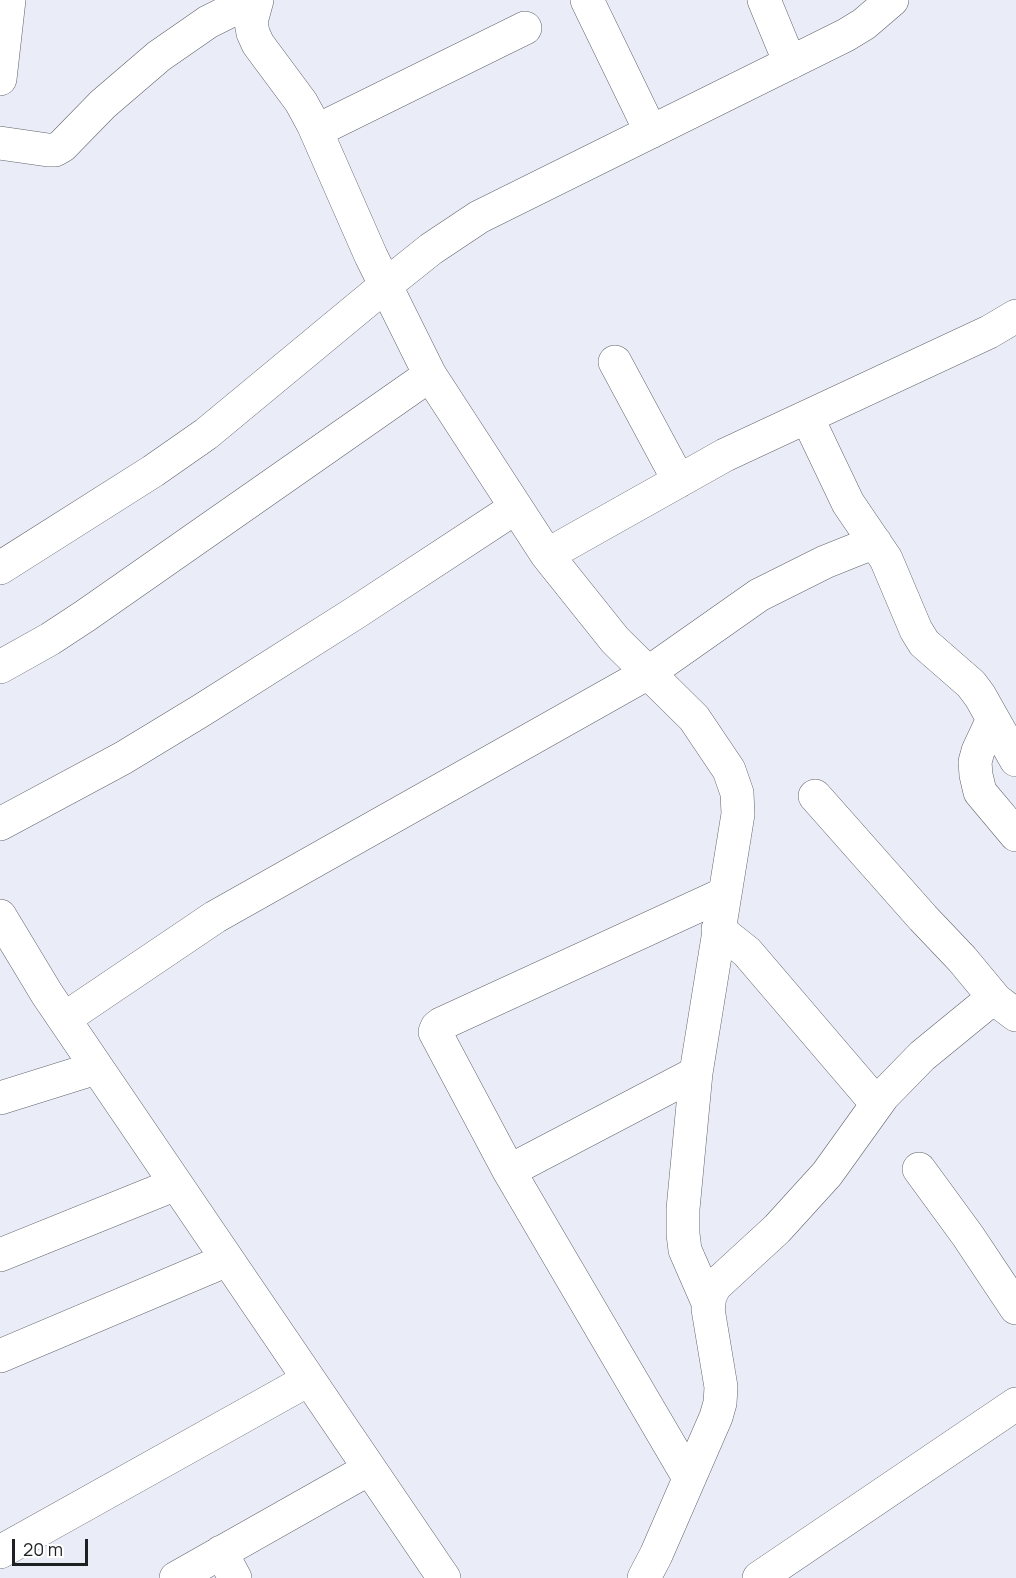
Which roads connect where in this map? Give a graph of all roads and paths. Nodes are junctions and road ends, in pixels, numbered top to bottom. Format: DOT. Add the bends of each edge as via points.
graph roads {
  1 [pos="9,0"];
  2 [pos="252,0"];
  3 [pos="257,0"];
  4 [pos="587,0"];
  5 [pos="764,0"];
  6 [pos="892,0"];
  7 [pos="525,28"];
  8 [pos="790,63"];
  9 [pos="0,79"];
  10 [pos="316,131"];
  11 [pos="651,132"];
  12 [pos="0,143"];
  13 [pos="386,285"];
  14 [pos="1016,316"];
  15 [pos="615,362"];
  16 [pos="430,375"];
  17 [pos="807,417"];
  18 [pos="679,481"];
  19 [pos="515,508"];
  20 [pos="875,542"];
  21 [pos="547,555"];
  22 [pos="0,567"];
  23 [pos="0,667"];
  24 [pos="648,673"];
  25 [pos="993,719"];
  26 [pos="1016,760"];
  27 [pos="815,796"];
  28 [pos="0,824"];
  29 [pos="1016,835"];
  30 [pos="724,894"];
  31 [pos="0,916"];
  32 [pos="718,929"];
  33 [pos="1006,1007"];
  34 [pos="64,1019"];
  35 [pos="85,1071"];
  36 [pos="696,1073"];
  37 [pos="0,1098"];
  38 [pos="877,1104"];
  39 [pos="919,1169"];
  40 [pos="509,1172"];
  41 [pos="165,1189"];
  42 [pos="0,1255"];
  43 [pos="217,1264"];
  44 [pos="709,1305"];
  45 [pos="1016,1308"];
  46 [pos="0,1356"];
  47 [pos="295,1387"];
  48 [pos="1016,1404"];
  49 [pos="358,1475"];
  50 [pos="689,1478"];
  51 [pos="0,1552"];
  52 [pos="228,1565"];
  53 [pos="176,1578"];
  54 [pos="444,1578"];
  55 [pos="644,1578"];
  56 [pos="759,1578"];
  1 -- 9 [label="street"];
  2 -- 12 [label="street" via="208,22 159,56 55,150"];
  3 -- 10 [label="street" via="251,22 255,39 301,102"];
  4 -- 11 [label="street"];
  5 -- 8 [label="street"];
  6 -- 8 [label="street" via="864,24"];
  7 -- 10 [label="street"];
  8 -- 11 [label="street"];
  10 -- 13 [label="street"];
  11 -- 13 [label="street" via="479,217"];
  13 -- 16 [label="street"];
  13 -- 22 [label="street" via="206,434"];
  14 -- 17 [label="street"];
  15 -- 18 [label="street"];
  16 -- 19 [label="street"];
  16 -- 23 [label="street" via="85,616"];
  17 -- 18 [label="street"];
  17 -- 20 [label="street" via="848,503"];
  18 -- 21 [label="street"];
  19 -- 21 [label="street"];
  19 -- 28 [label="street" via="192,716"];
  20 -- 24 [label="street" via="759,595"];
  20 -- 25 [label="street" via="924,643 971,684"];
  21 -- 24 [label="street" via="615,640"];
  24 -- 30 [label="street" via="694,718 729,770 737,793 738,814"];
  24 -- 34 [label="street" via="215,917"];
  25 -- 26 [label="street"];
  25 -- 29 [label="street" via="978,751 976,775 980,792"];
  27 -- 33 [label="street"];
  30 -- 32 [label="street"];
  30 -- 40 [label="street" via="437,1027 437,1037"];
  31 -- 34 [label="street"];
  32 -- 36 [label="street"];
  32 -- 38 [label="street" via="747,952"];
  33 -- 38 [label="street" via="983,1005 922,1056"];
  34 -- 35 [label="street"];
  35 -- 37 [label="street"];
  35 -- 41 [label="street"];
  36 -- 40 [label="street"];
  36 -- 44 [label="street" via="682,1209 683,1234 690,1262"];
  38 -- 44 [label="street" via="827,1174 777,1229 722,1279 710,1296"];
  39 -- 45 [label="street"];
  40 -- 50 [label="street"];
  41 -- 42 [label="street"];
  41 -- 43 [label="street"];
  43 -- 46 [label="street"];
  43 -- 47 [label="street"];
  44 -- 50 [label="street" via="721,1397"];
  47 -- 49 [label="street"];
  47 -- 51 [label="street"];
  48 -- 56 [label="street"];
  49 -- 52 [label="street"];
  49 -- 54 [label="street"];
  50 -- 55 [label="street"];
  52 -- 53 [label="street"];
}
